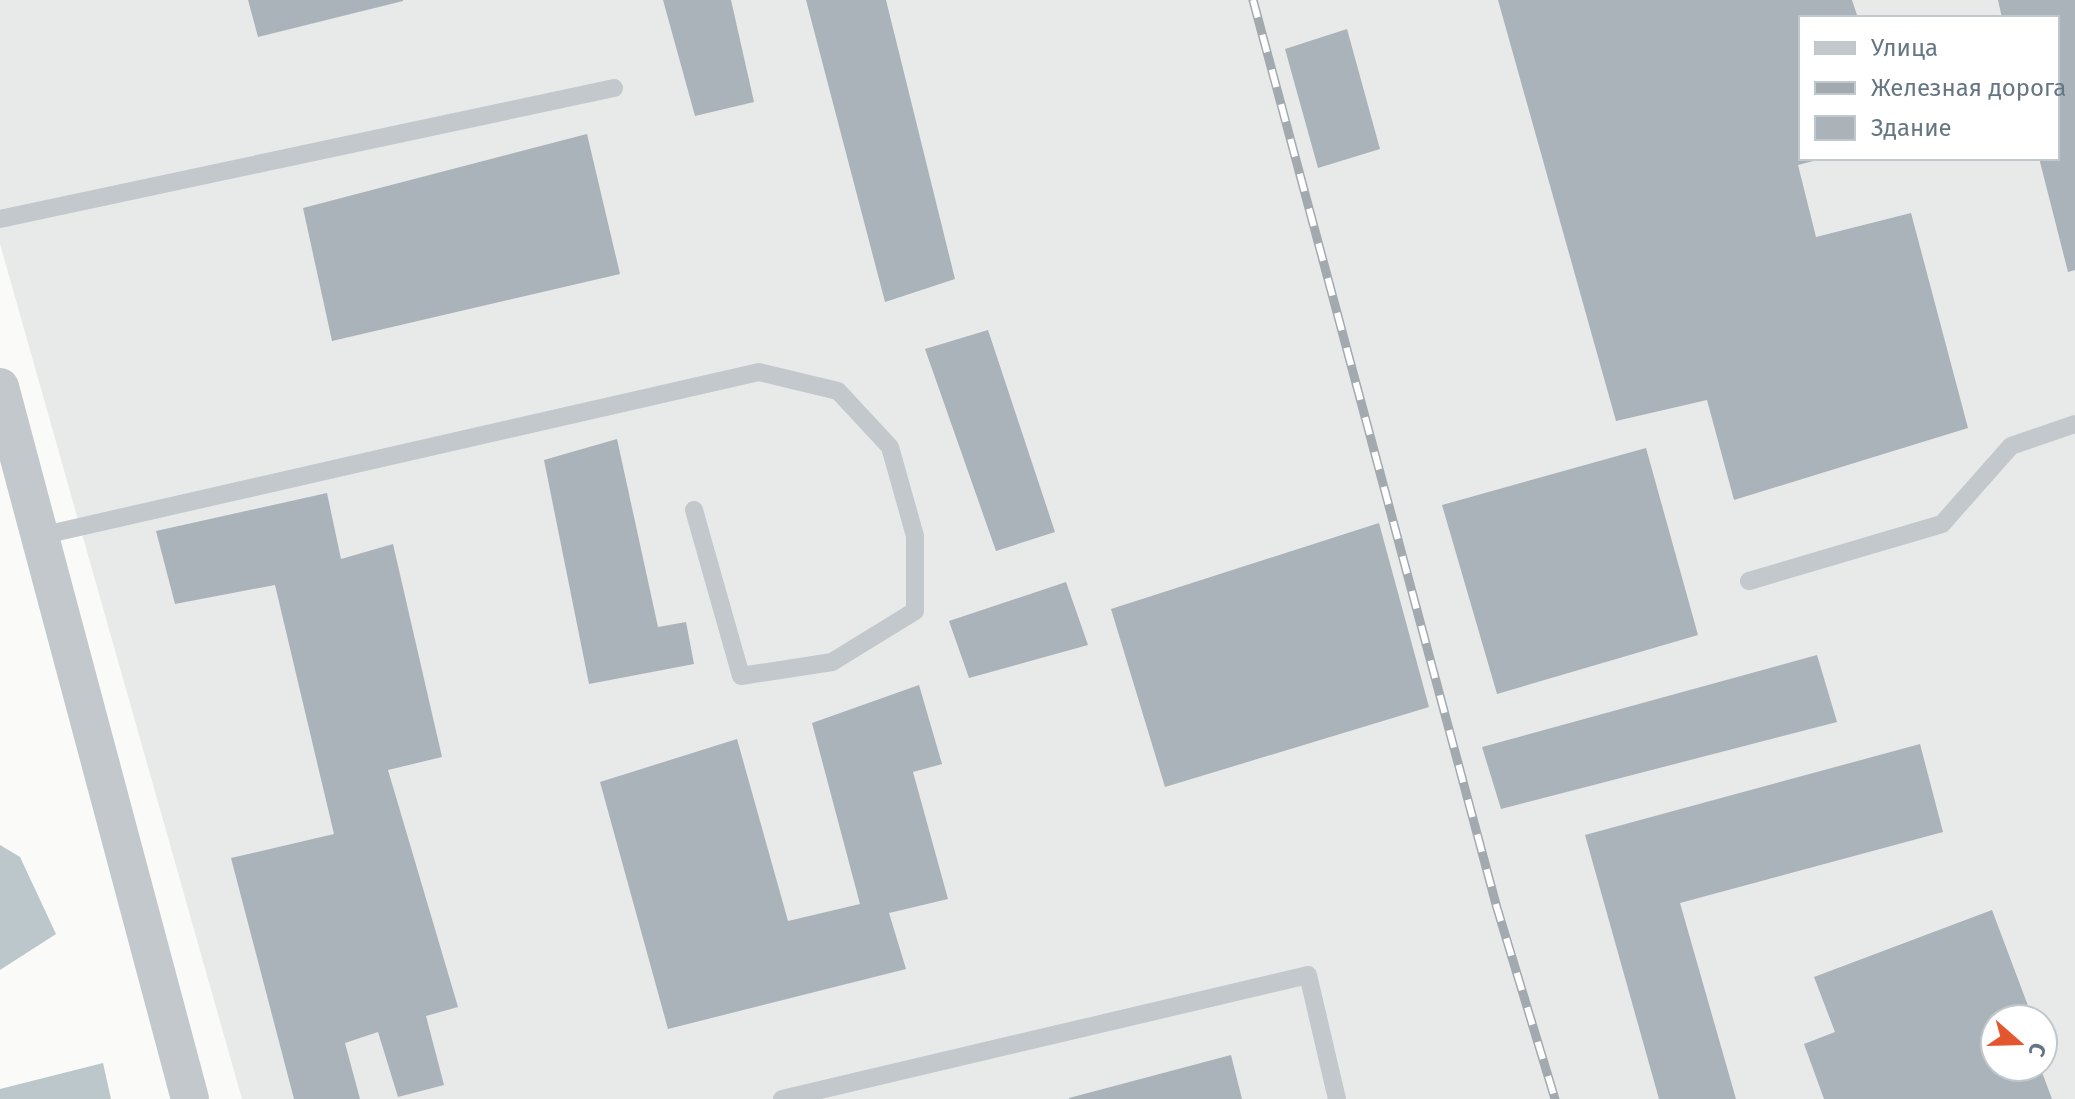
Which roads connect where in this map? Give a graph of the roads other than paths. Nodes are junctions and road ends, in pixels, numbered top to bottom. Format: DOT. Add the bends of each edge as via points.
graph roads {
  1 [pos="614,88"];
  2 [pos="0,219"];
  3 [pos="0,387"];
  4 [pos="2075,424"];
  5 [pos="694,510"];
  6 [pos="40,536"];
  7 [pos="1749,581"];
  8 [pos="190,1099"];
  9 [pos="782,1099"];
  10 [pos="1337,1099"];
  1 -- 2 [label="lane"];
  3 -- 6 [label="street"];
  4 -- 7 [label="lane" via="2011,446 1942,524"];
  5 -- 6 [label="lane" via="741,676 832,662 915,611 915,536 890,447 838,391 759,372"];
  6 -- 8 [label="street"];
  9 -- 10 [label="lane" via="1308,975"];
}
